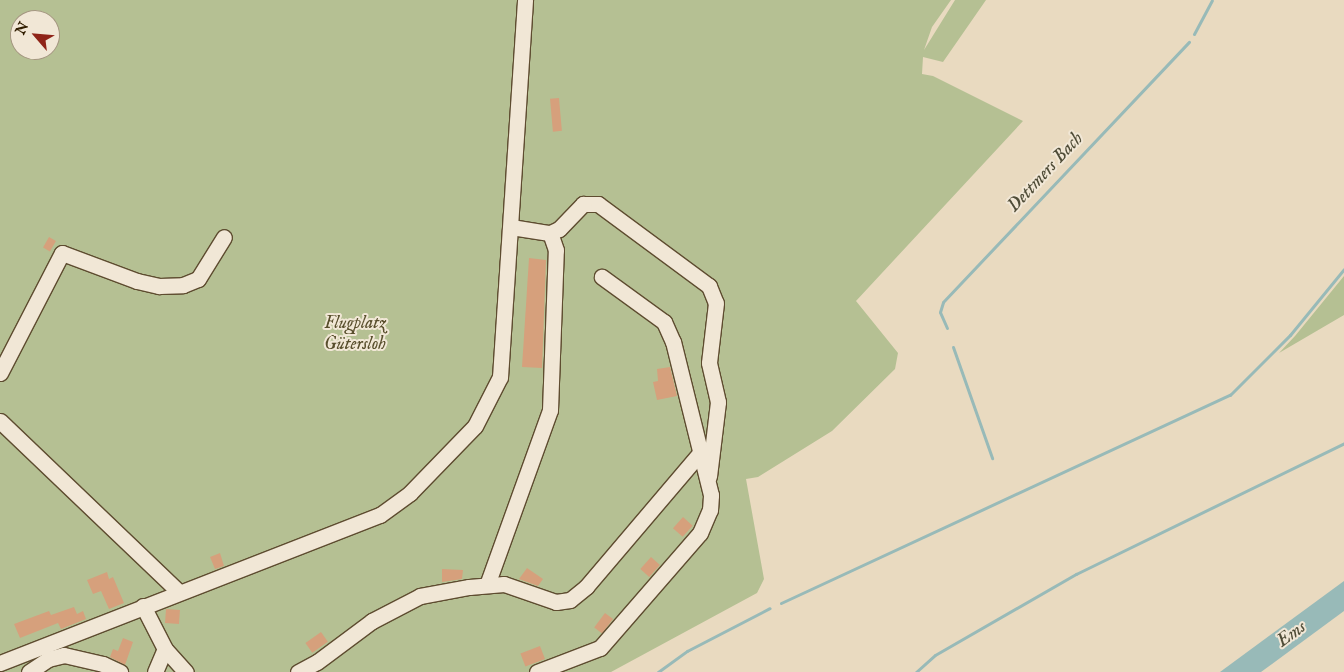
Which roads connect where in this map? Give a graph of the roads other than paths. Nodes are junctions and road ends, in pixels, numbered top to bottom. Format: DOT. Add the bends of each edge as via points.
graph roads {
  1 [pos="525,0"];
  2 [pos="511,227"];
  3 [pos="550,233"];
  4 [pos="224,237"];
  5 [pos="602,277"];
  6 [pos="0,373"];
  7 [pos="0,421"];
  8 [pos="699,454"];
  9 [pos="708,484"];
  10 [pos="487,585"];
  11 [pos="179,592"];
  12 [pos="143,606"];
  13 [pos="165,649"];
  14 [pos="0,663"];
  15 [pos="29,672"];
  16 [pos="120,672"];
  17 [pos="155,672"];
  18 [pos="186,672"];
  19 [pos="298,672"];
  20 [pos="537,672"];
  1 -- 2 [label="lane"];
  2 -- 3 [label="lane"];
  2 -- 11 [label="lane" via="500,378 476,426 410,493 380,515"];
  3 -- 9 [label="lane" via="559,229 583,204 598,204 709,286 716,302 709,363 718,402"];
  3 -- 10 [label="lane" via="556,250 550,410"];
  4 -- 6 [label="lane" via="198,279 183,285 159,286 138,281 62,253"];
  5 -- 8 [label="lane" via="664,322 673,342"];
  7 -- 11 [label="lane"];
  8 -- 9 [label="lane"];
  8 -- 10 [label="lane" via="586,587 570,600 556,602 504,584"];
  9 -- 20 [label="lane" via="710,510 700,533 614,634 600,648 588,654"];
  10 -- 19 [label="lane" via="420,596 372,621 318,662"];
  11 -- 12 [label="lane"];
  12 -- 13 [label="lane"];
  12 -- 14 [label="lane"];
  13 -- 17 [label="lane"];
  13 -- 18 [label="lane"];
  15 -- 16 [label="lane" via="48,659 64,655 103,664"];
}
